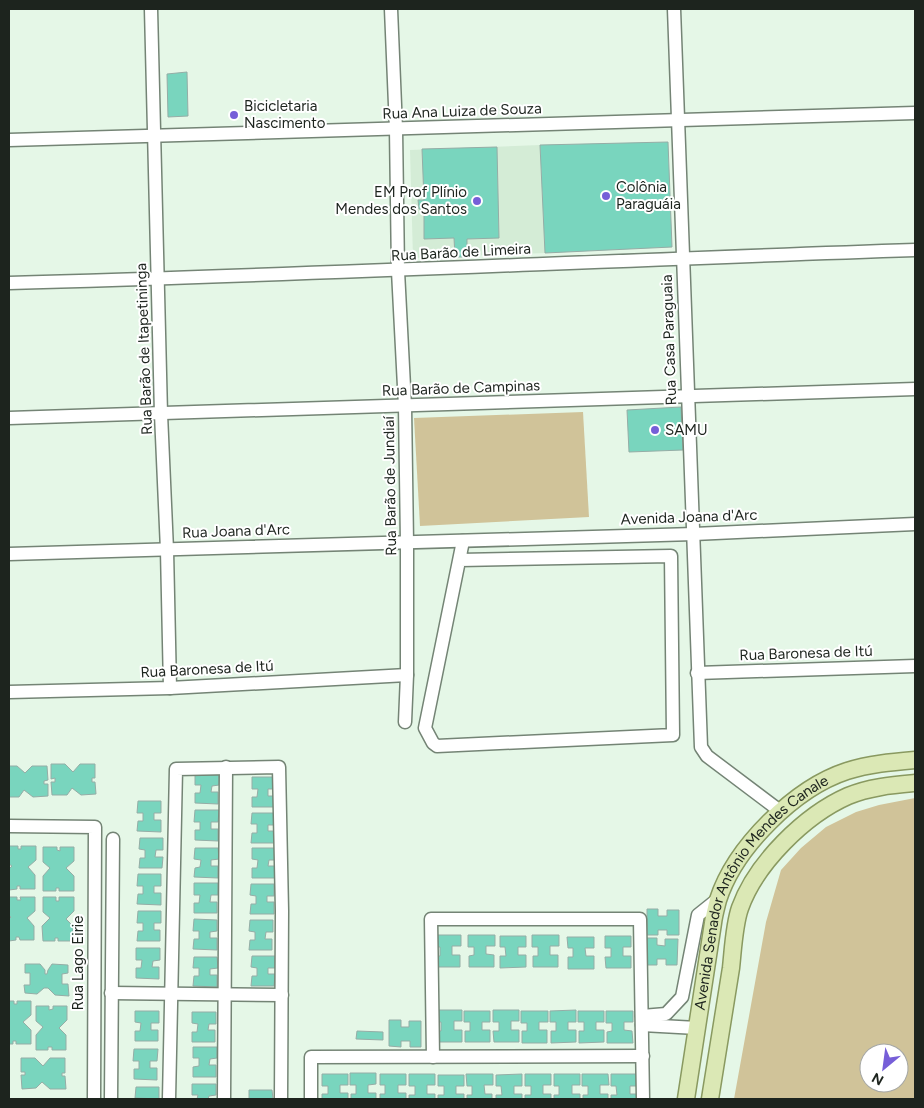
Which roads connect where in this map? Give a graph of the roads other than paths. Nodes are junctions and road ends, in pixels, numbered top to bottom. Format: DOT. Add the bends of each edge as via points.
graph roads {
  1 [pos="151,9"];
  2 [pos="391,9"];
  3 [pos="674,9"];
  4 [pos="915,113"];
  5 [pos="679,120"];
  6 [pos="396,129"];
  7 [pos="155,136"];
  8 [pos="9,140"];
  9 [pos="915,250"];
  10 [pos="683,258"];
  11 [pos="398,271"];
  12 [pos="158,279"];
  13 [pos="9,283"];
  14 [pos="915,390"];
  15 [pos="688,397"];
  16 [pos="405,406"];
  17 [pos="161,414"];
  18 [pos="9,418"];
  19 [pos="915,524"];
  20 [pos="694,534"];
  21 [pos="463,541"];
  22 [pos="407,543"];
  23 [pos="167,550"];
  24 [pos="9,554"];
  25 [pos="460,560"];
  26 [pos="915,666"];
  27 [pos="697,673"];
  28 [pos="406,675"];
  29 [pos="170,688"];
  30 [pos="9,692"];
  31 [pos="405,722"];
  32 [pos="915,760"];
  33 [pos="226,767"];
  34 [pos="915,783"];
  35 [pos="780,811"];
  36 [pos="9,826"];
  37 [pos="113,839"];
  38 [pos="718,899"];
  39 [pos="111,992"];
  40 [pos="170,993"];
  41 [pos="224,995"];
  42 [pos="282,995"];
  43 [pos="642,1021"];
  44 [pos="696,1028"];
  45 [pos="433,1056"];
  46 [pos="643,1056"];
  47 [pos="690,1070"];
  48 [pos="714,1074"];
  49 [pos="94,1099"];
  50 [pos="111,1099"];
  51 [pos="169,1099"];
  52 [pos="224,1099"];
  53 [pos="281,1099"];
  54 [pos="311,1099"];
  55 [pos="643,1099"];
  56 [pos="686,1099"];
  57 [pos="710,1099"];
  1 -- 7 [label="street, Rua Barão de Itapetininga"];
  2 -- 6 [label="street, Rua Barão de Jundiaí"];
  3 -- 5 [label="street, Rua Casa Paraguaia"];
  4 -- 5 [label="street, Rua Ana Luiza de Souza"];
  5 -- 6 [label="street, Rua Ana Luiza de Souza"];
  5 -- 10 [label="street, Rua Casa Paraguaia"];
  6 -- 7 [label="street, Rua Ana Luiza de Souza"];
  6 -- 11 [label="street, Rua Barão de Jundiaí"];
  7 -- 8 [label="street, Rua Ana Luiza de Souza"];
  7 -- 12 [label="street, Rua Barão de Itapetininga"];
  9 -- 10 [label="street, Rua Barão de Limeira"];
  10 -- 11 [label="street, Rua Barão de Limeira"];
  10 -- 15 [label="street, Rua Casa Paraguaia"];
  11 -- 12 [label="street, Rua Barão de Limeira"];
  11 -- 16 [label="street, Rua Barão de Jundiaí"];
  12 -- 13 [label="street, Rua Barão de Limeira"];
  12 -- 17 [label="street, Rua Barão de Itapetininga"];
  14 -- 15 [label="street, Rua Barão de Campinas"];
  15 -- 16 [label="street, Rua Barão de Campinas"];
  15 -- 20 [label="street, Rua Casa Paraguaia"];
  16 -- 17 [label="street, Rua Barão de Campinas"];
  16 -- 22 [label="street, Rua Barão de Jundiaí"];
  17 -- 18 [label="street, Rua Barão de Campinas"];
  17 -- 23 [label="street, Rua Barão de Itapetininga"];
  19 -- 20 [label="street, Avenida Joana d'Arc"];
  20 -- 21 [label="street, Avenida Joana d'Arc"];
  20 -- 27 [label="street, Rua Casa Paraguaia"];
  21 -- 22 [label="street, Rua Joana d'Arc"];
  21 -- 25 [label="street"];
  22 -- 23 [label="street, Rua Joana d'Arc"];
  22 -- 28 [label="street, Rua Barão de Jundiaí"];
  23 -- 24 [label="street, Rua Joana d'Arc"];
  23 -- 29 [label="street, Rua Barão de Itapetininga"];
  25 -- 25 [label="street" via="426,728 433,743 437,746 673,735 671,556"];
  26 -- 27 [label="street, Rua Baronesa de Itú"];
  27 -- 35 [label="street, Rua Casa Paraguaia" via="701,747 707,756"];
  28 -- 29 [label="street, Rua Baronesa de Itú"];
  28 -- 31 [label="street, Rua Barão de Jundiaí"];
  29 -- 30 [label="street, Rua Baronesa de Itú"];
  32 -- 35 [label="main road, Avenida Senador Antônio Mendes Canale" via="847,771 799,796"];
  33 -- 40 [label="street" via="176,769"];
  33 -- 41 [label="street"];
  33 -- 42 [label="street" via="279,767"];
  34 -- 48 [label="main road, Avenida Senador Antônio Mendes Canale" via="875,788 849,796 790,835 763,866 740,909"];
  35 -- 38 [label="main road, Avenida Senador Antônio Mendes Canale" via="745,852"];
  36 -- 49 [label="street, Rua Lago Eirie" via="95,827"];
  37 -- 39 [label="street"];
  38 -- 43 [label="street" via="698,915 682,997 666,1014"];
  38 -- 44 [label="main road, Avenida Senador Antônio Mendes Canale"];
  39 -- 40 [label="street"];
  39 -- 50 [label="street"];
  40 -- 41 [label="street"];
  40 -- 51 [label="street"];
  41 -- 42 [label="street"];
  41 -- 52 [label="street"];
  42 -- 53 [label="street"];
  43 -- 44 [label="street"];
  43 -- 45 [label="street" via="640,919 431,919"];
  43 -- 46 [label="street"];
  44 -- 47 [label="main road, Avenida Senador Antônio Mendes Canale"];
  45 -- 46 [label="street"];
  45 -- 54 [label="street" via="311,1057"];
  46 -- 55 [label="street"];
  47 -- 48 [label="main road"];
  47 -- 56 [label="main road, Avenida Senador Antônio Mendes Canale"];
  48 -- 57 [label="main road, Avenida Senador Antônio Mendes Canale"];
}
